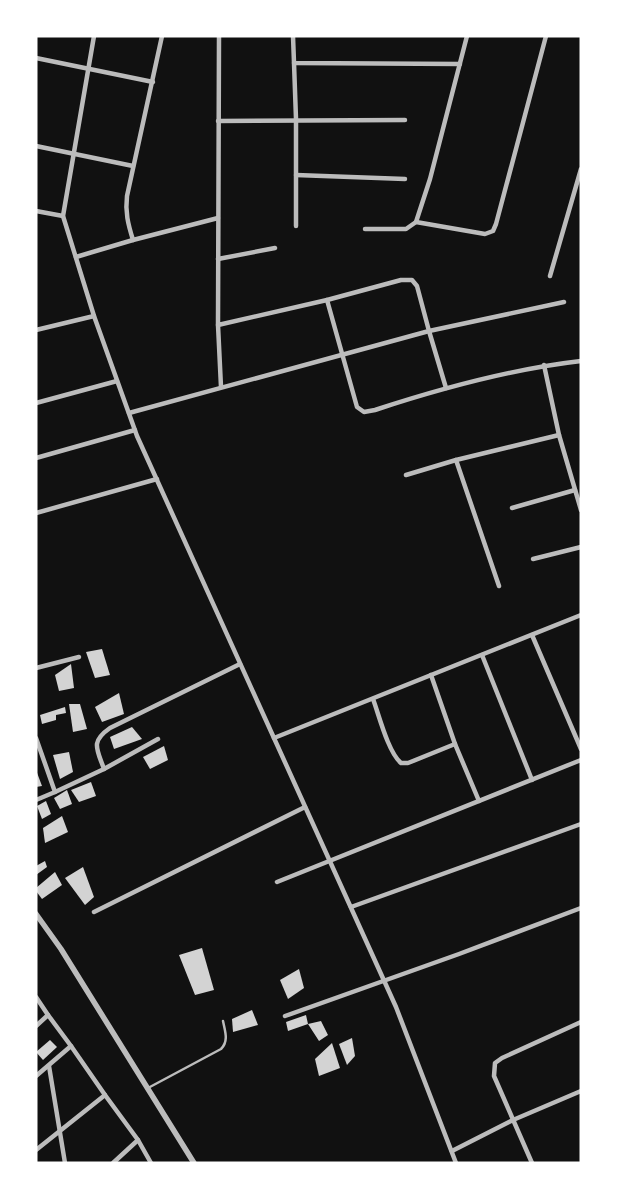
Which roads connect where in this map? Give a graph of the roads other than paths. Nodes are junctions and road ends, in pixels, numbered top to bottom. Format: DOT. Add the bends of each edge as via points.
graph roads {
  1 [pos="94,36"];
  2 [pos="162,36"];
  3 [pos="218,36"];
  4 [pos="293,36"];
  5 [pos="467,36"];
  6 [pos="546,36"];
  7 [pos="36,58"];
  8 [pos="294,63"];
  9 [pos="460,64"];
  10 [pos="89,69"];
  11 [pos="153,82"];
  12 [pos="296,120"];
  13 [pos="405,120"];
  14 [pos="218,121"];
  15 [pos="36,146"];
  16 [pos="73,153"];
  17 [pos="133,166"];
  18 [pos="581,169"];
  19 [pos="296,175"];
  20 [pos="405,178"];
  21 [pos="36,211"];
  22 [pos="63,216"];
  23 [pos="218,218"];
  24 [pos="416,222"];
  25 [pos="296,226"];
  26 [pos="365,229"];
  27 [pos="133,240"];
  28 [pos="275,248"];
  29 [pos="76,257"];
  30 [pos="218,259"];
  31 [pos="550,276"];
  32 [pos="327,300"];
  33 [pos="564,302"];
  34 [pos="94,316"];
  35 [pos="218,325"];
  36 [pos="36,330"];
  37 [pos="429,331"];
  38 [pos="343,354"];
  39 [pos="581,361"];
  40 [pos="544,365"];
  41 [pos="117,381"];
  42 [pos="221,387"];
  43 [pos="446,388"];
  44 [pos="36,403"];
  45 [pos="129,413"];
  46 [pos="135,430"];
  47 [pos="559,434"];
  48 [pos="36,458"];
  49 [pos="456,460"];
  50 [pos="406,476"];
  51 [pos="157,480"];
  52 [pos="575,490"];
  53 [pos="512,508"];
  54 [pos="581,510"];
  55 [pos="36,513"];
  56 [pos="581,547"];
  57 [pos="533,560"];
  58 [pos="499,586"];
  59 [pos="581,615"];
  60 [pos="532,635"];
  61 [pos="482,655"];
  62 [pos="79,656"];
  63 [pos="240,664"];
  64 [pos="36,668"];
  65 [pos="431,675"];
  66 [pos="373,699"];
  67 [pos="36,738"];
  68 [pos="274,738"];
  69 [pos="158,739"];
  70 [pos="455,744"];
  71 [pos="581,749"];
  72 [pos="581,760"];
  73 [pos="104,769"];
  74 [pos="532,780"];
  75 [pos="55,792"];
  76 [pos="36,800"];
  77 [pos="479,801"];
  78 [pos="305,807"];
  79 [pos="581,824"];
  80 [pos="330,861"];
  81 [pos="277,882"];
  82 [pos="351,907"];
  83 [pos="581,908"];
  84 [pos="94,912"];
  85 [pos="36,914"];
  86 [pos="384,980"];
  87 [pos="36,997"];
  88 [pos="48,1015"];
  89 [pos="285,1016"];
  90 [pos="223,1021"];
  91 [pos="581,1022"];
  92 [pos="36,1026"];
  93 [pos="71,1046"];
  94 [pos="48,1066"];
  95 [pos="36,1076"];
  96 [pos="147,1088"];
  97 [pos="581,1091"];
  98 [pos="105,1095"];
  99 [pos="514,1120"];
  100 [pos="60,1132"];
  101 [pos="138,1140"];
  102 [pos="36,1150"];
  103 [pos="452,1151"];
  104 [pos="65,1163"];
  105 [pos="113,1163"];
  106 [pos="151,1163"];
  107 [pos="194,1163"];
  108 [pos="456,1163"];
  109 [pos="532,1163"];
  1 -- 10 [label="street"];
  2 -- 11 [label="street"];
  3 -- 14 [label="street"];
  4 -- 8 [label="street"];
  5 -- 9 [label="street"];
  6 -- 24 [label="street" via="493,231 481,234"];
  7 -- 10 [label="street"];
  8 -- 9 [label="street"];
  8 -- 12 [label="street"];
  9 -- 24 [label="street"];
  10 -- 11 [label="street"];
  10 -- 16 [label="street"];
  11 -- 17 [label="street"];
  12 -- 13 [label="street"];
  12 -- 14 [label="street"];
  12 -- 19 [label="street"];
  14 -- 23 [label="street"];
  15 -- 16 [label="street"];
  16 -- 17 [label="street"];
  16 -- 22 [label="street"];
  17 -- 27 [label="street" via="126,206"];
  18 -- 31 [label="street"];
  19 -- 20 [label="street"];
  19 -- 25 [label="street"];
  21 -- 22 [label="street"];
  22 -- 29 [label="street"];
  23 -- 27 [label="street"];
  23 -- 30 [label="street"];
  24 -- 26 [label="street" via="406,228"];
  27 -- 29 [label="street"];
  28 -- 30 [label="street"];
  29 -- 34 [label="street"];
  30 -- 35 [label="street"];
  32 -- 35 [label="street"];
  32 -- 37 [label="street" via="401,280 412,280 417,286"];
  32 -- 38 [label="street"];
  33 -- 37 [label="street"];
  34 -- 36 [label="street"];
  34 -- 41 [label="street"];
  35 -- 42 [label="street"];
  37 -- 38 [label="street"];
  37 -- 43 [label="street"];
  38 -- 42 [label="street"];
  38 -- 43 [label="street" via="358,407 364,412"];
  39 -- 40 [label="street"];
  40 -- 43 [label="street"];
  40 -- 47 [label="street"];
  41 -- 44 [label="street"];
  41 -- 45 [label="street"];
  42 -- 45 [label="street"];
  45 -- 46 [label="street"];
  46 -- 48 [label="street"];
  46 -- 51 [label="street"];
  47 -- 49 [label="street"];
  47 -- 52 [label="street"];
  49 -- 50 [label="street"];
  49 -- 58 [label="street"];
  51 -- 55 [label="street"];
  51 -- 63 [label="street"];
  52 -- 53 [label="street"];
  52 -- 54 [label="street"];
  56 -- 57 [label="street"];
  59 -- 60 [label="street"];
  60 -- 61 [label="street"];
  60 -- 71 [label="street"];
  61 -- 65 [label="street"];
  61 -- 74 [label="street"];
  62 -- 64 [label="street"];
  63 -- 68 [label="street"];
  63 -- 73 [label="street" via="102,734 97,749"];
  65 -- 66 [label="street"];
  65 -- 70 [label="street"];
  66 -- 68 [label="street"];
  66 -- 70 [label="street" via="390,745 401,763"];
  67 -- 75 [label="street"];
  68 -- 78 [label="street"];
  69 -- 73 [label="street"];
  70 -- 77 [label="street"];
  72 -- 74 [label="street"];
  73 -- 75 [label="street"];
  74 -- 77 [label="street"];
  75 -- 76 [label="street"];
  77 -- 80 [label="street"];
  78 -- 80 [label="street"];
  78 -- 84 [label="street"];
  79 -- 82 [label="street"];
  80 -- 81 [label="street"];
  80 -- 82 [label="street"];
  82 -- 86 [label="street"];
  83 -- 86 [label="street"];
  85 -- 96 [label="street"];
  86 -- 89 [label="street"];
  86 -- 103 [label="street"];
  87 -- 88 [label="street"];
  88 -- 92 [label="street"];
  88 -- 93 [label="street"];
  90 -- 96 [label="lane" via="226,1039 221,1049"];
  91 -- 99 [label="street" via="496,1063 494,1076"];
  93 -- 94 [label="street"];
  93 -- 98 [label="street"];
  94 -- 95 [label="street"];
  94 -- 100 [label="street"];
  96 -- 107 [label="street"];
  97 -- 99 [label="street"];
  98 -- 100 [label="street"];
  98 -- 101 [label="street"];
  99 -- 103 [label="street"];
  99 -- 109 [label="street"];
  100 -- 102 [label="street"];
  100 -- 104 [label="street"];
  101 -- 105 [label="street"];
  101 -- 106 [label="street"];
  103 -- 108 [label="street"];
}
